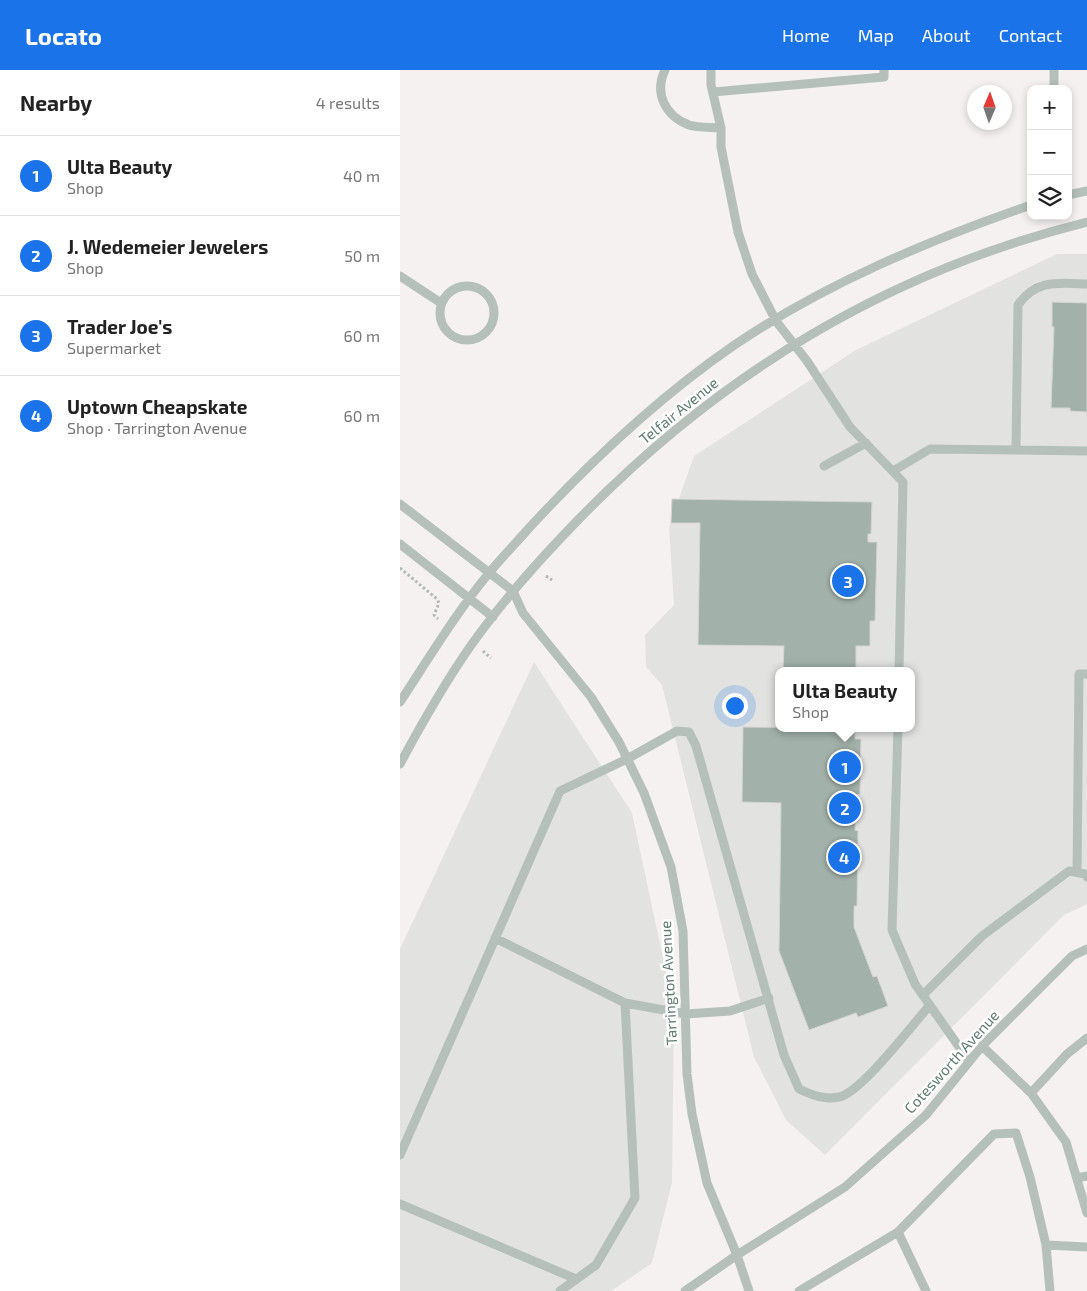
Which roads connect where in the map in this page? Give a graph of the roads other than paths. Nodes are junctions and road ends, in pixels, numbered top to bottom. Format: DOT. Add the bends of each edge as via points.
graph roads {
  1 [pos="665,70"];
  2 [pos="711,70"];
  3 [pos="884,70"];
  4 [pos="1054,70"];
  5 [pos="1054,85"];
  6 [pos="713,92"];
  7 [pos="721,128"];
  8 [pos="1087,191"];
  9 [pos="1072,194"];
  10 [pos="1027,206"];
  11 [pos="1087,222"];
  12 [pos="400,276"];
  13 [pos="1087,284"];
  14 [pos="441,303"];
  15 [pos="776,321"];
  16 [pos="795,344"];
  17 [pos="866,443"];
  18 [pos="1016,449"];
  19 [pos="1087,451"];
  20 [pos="824,466"];
  21 [pos="893,471"];
  22 [pos="400,504"];
  23 [pos="400,544"];
  24 [pos="490,571"];
  25 [pos="513,590"];
  26 [pos="469,598"];
  27 [pos="493,617"];
  28 [pos="899,667"];
  29 [pos="1087,674"];
  30 [pos="400,702"];
  31 [pos="898,732"];
  32 [pos="628,759"];
  33 [pos="400,764"];
  34 [pos="1077,872"];
  35 [pos="1087,877"];
  36 [pos="495,938"];
  37 [pos="1087,948"];
  38 [pos="923,995"];
  39 [pos="769,998"];
  40 [pos="625,1003"];
  41 [pos="930,1005"];
  42 [pos="686,1014"];
  43 [pos="1087,1038"];
  44 [pos="982,1046"];
  45 [pos="969,1061"];
  46 [pos="1031,1093"];
  47 [pos="400,1155"];
  48 [pos="1087,1176"];
  49 [pos="1077,1178"];
  50 [pos="400,1204"];
  51 [pos="1087,1214"];
  52 [pos="898,1232"];
  53 [pos="1046,1245"];
  54 [pos="1087,1247"];
  55 [pos="737,1254"];
  56 [pos="576,1279"];
  57 [pos="560,1291"];
  58 [pos="685,1291"];
  59 [pos="749,1291"];
  60 [pos="799,1291"];
  61 [pos="926,1291"];
  62 [pos="1050,1291"];
  1 -- 7 [label="street" via="660,85 666,108 690,125"];
  2 -- 6 [label="street"];
  3 -- 6 [label="street" via="884,77"];
  4 -- 5 [label="street"];
  6 -- 7 [label="street"];
  7 -- 15 [label="street" via="721,147 738,232 752,274"];
  8 -- 9 [label="street"];
  10 -- 15 [label="street, Telfair Avenue" via="959,230 883,263"];
  11 -- 16 [label="street, Telfair Avenue" via="963,259 906,285"];
  12 -- 14 [label="street"];
  13 -- 18 [label="street" via="1048,283 1025,294 1018,305"];
  14 -- 14 [label="street" via="442,325 458,339 478,338 488,332 493,322 492,301 477,287 466,285 456,288"];
  15 -- 16 [label="street"];
  15 -- 24 [label="street, Telfair Avenue" via="734,346 600,455"];
  16 -- 17 [label="street" via="850,428"];
  16 -- 25 [label="street, Telfair Avenue" via="752,370 686,420 618,479"];
  17 -- 20 [label="street"];
  17 -- 21 [label="street"];
  18 -- 19 [label="street"];
  18 -- 21 [label="street" via="930,449"];
  21 -- 28 [label="street" via="903,482"];
  22 -- 24 [label="street, Tarrington Avenue"];
  23 -- 26 [label="street"];
  24 -- 25 [label="street, Tarrington Avenue"];
  24 -- 26 [label="street, Telfair Avenue"];
  25 -- 27 [label="street, Telfair Avenue"];
  25 -- 32 [label="street, Tarrington Avenue" via="523,613 591,697"];
  26 -- 27 [label="street"];
  26 -- 30 [label="street, Telfair Avenue"];
  27 -- 33 [label="street, Telfair Avenue" via="426,715"];
  29 -- 34 [label="street" via="1080,674"];
  31 -- 38 [label="street" via="892,930"];
  32 -- 36 [label="street" via="560,791"];
  32 -- 39 [label="street" via="677,731 689,732 696,746"];
  32 -- 42 [label="street, Tarrington Avenue" via="671,867 683,931"];
  34 -- 35 [label="street"];
  34 -- 38 [label="street" via="1069,871 982,936"];
  36 -- 40 [label="street"];
  36 -- 47 [label="street"];
  37 -- 44 [label="street, Cotesworth Avenue" via="1072,956"];
  38 -- 41 [label="street"];
  39 -- 41 [label="street" via="784,1055 799,1088 818,1097 840,1097 857,1087"];
  39 -- 42 [label="street" via="730,1011"];
  40 -- 42 [label="street"];
  40 -- 56 [label="street" via="635,1198 596,1265"];
  41 -- 45 [label="street"];
  42 -- 55 [label="street, Tarrington Avenue" via="687,1074 694,1123 707,1183"];
  43 -- 46 [label="street" via="1066,1054"];
  44 -- 45 [label="street, Cotesworth Avenue"];
  44 -- 46 [label="street"];
  45 -- 55 [label="street, Cotesworth Avenue" via="926,1115 845,1187"];
  46 -- 49 [label="street" via="1066,1142"];
  48 -- 49 [label="street"];
  49 -- 51 [label="street"];
  50 -- 56 [label="street"];
  52 -- 53 [label="street" via="994,1134 1016,1132"];
  52 -- 60 [label="street"];
  52 -- 61 [label="street"];
  53 -- 54 [label="street"];
  53 -- 62 [label="street"];
  55 -- 58 [label="street, Cotesworth Avenue"];
  55 -- 59 [label="street, Tarrington Avenue"];
  56 -- 57 [label="street"];
}
